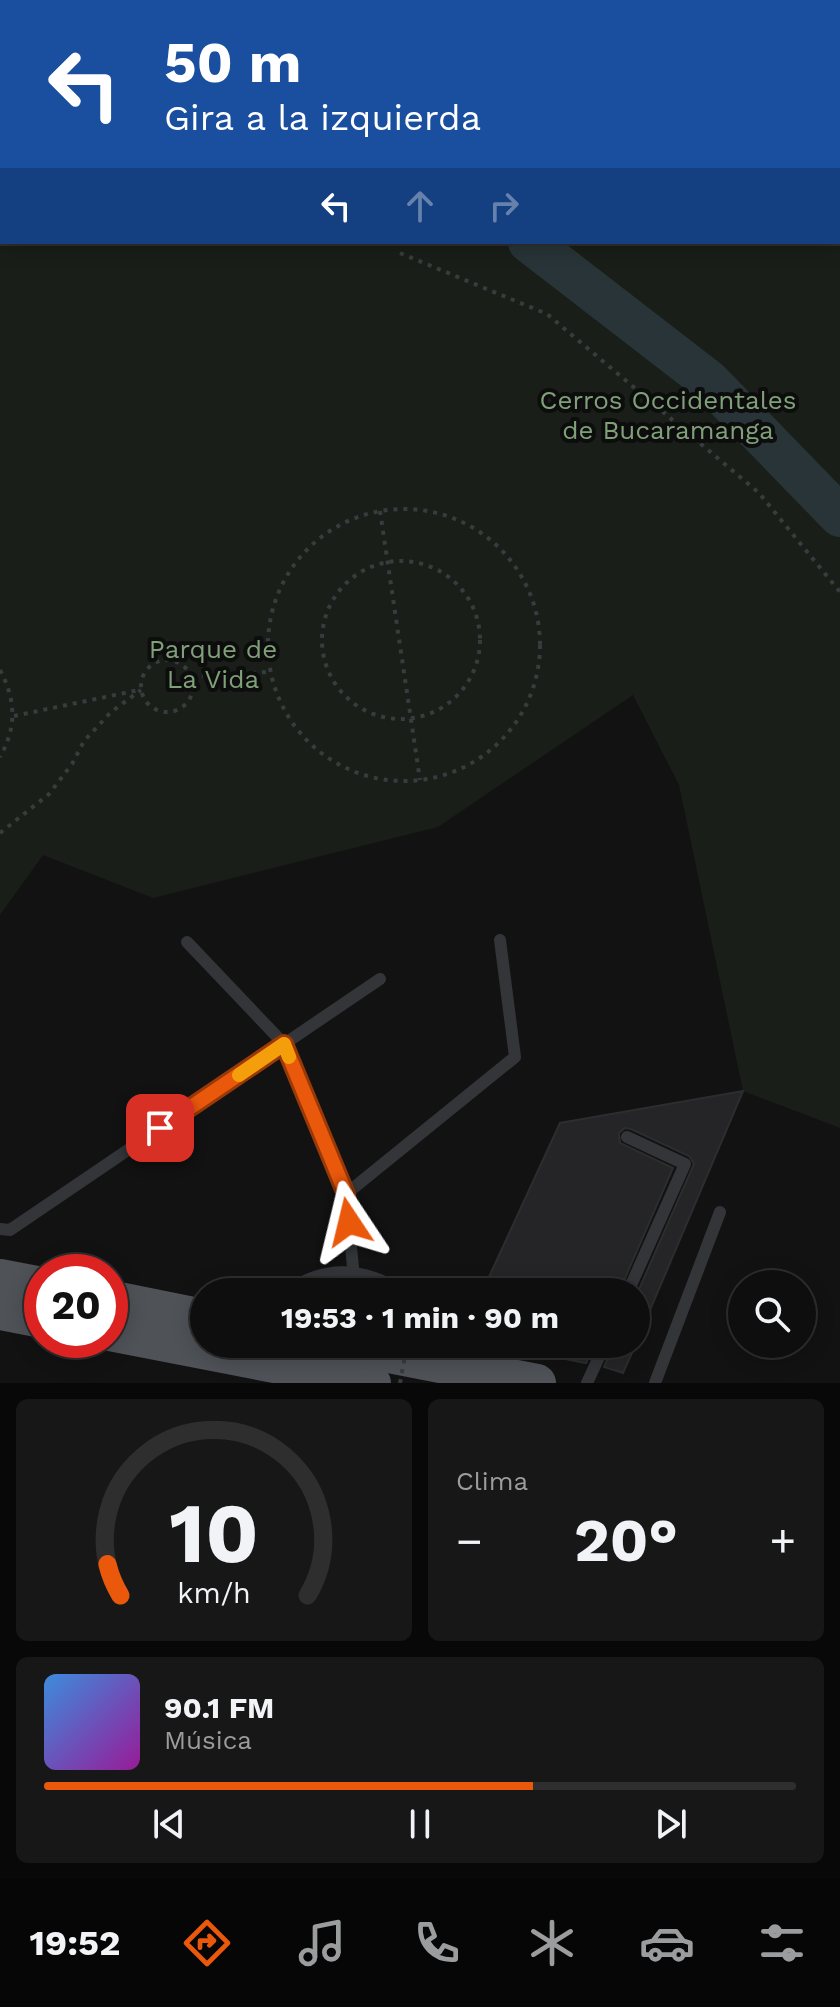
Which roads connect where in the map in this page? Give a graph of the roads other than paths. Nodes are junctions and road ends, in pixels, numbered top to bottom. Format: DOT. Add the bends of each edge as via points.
graph roads {
  1 [pos="500,940"];
  2 [pos="187,942"];
  3 [pos="380,979"];
  4 [pos="284,1044"];
  5 [pos="627,1137"];
  6 [pos="346,1194"];
  7 [pos="720,1212"];
  8 [pos="0,1229"];
  9 [pos="0,1278"];
  10 [pos="354,1278"];
  11 [pos="634,1278"];
  12 [pos="24,1283"];
  13 [pos="128,1303"];
  14 [pos="0,1311"];
  15 [pos="190,1315"];
  16 [pos="24,1316"];
  17 [pos="128,1336"];
  18 [pos="397,1358"];
  19 [pos="599,1358"];
  20 [pos="261,1363"];
  21 [pos="418,1363"];
  22 [pos="372,1383"];
  23 [pos="537,1383"];
  24 [pos="587,1383"];
  25 [pos="655,1383"];
  1 -- 6 [label="lane" via="515,1057"];
  2 -- 4 [label="lane"];
  3 -- 4 [label="lane"];
  4 -- 6 [label="lane"];
  4 -- 8 [label="lane" via="10,1230"];
  5 -- 11 [label="lane" via="685,1164"];
  6 -- 10 [label="lane"];
  7 -- 25 [label="lane"];
  9 -- 12 [label="main road"];
  13 -- 15 [label="main road"];
  14 -- 16 [label="main road"];
  17 -- 20 [label="main road"];
  18 -- 21 [label="main road"];
  19 -- 24 [label="lane"];
  20 -- 22 [label="main road"];
  21 -- 23 [label="main road"];
}
